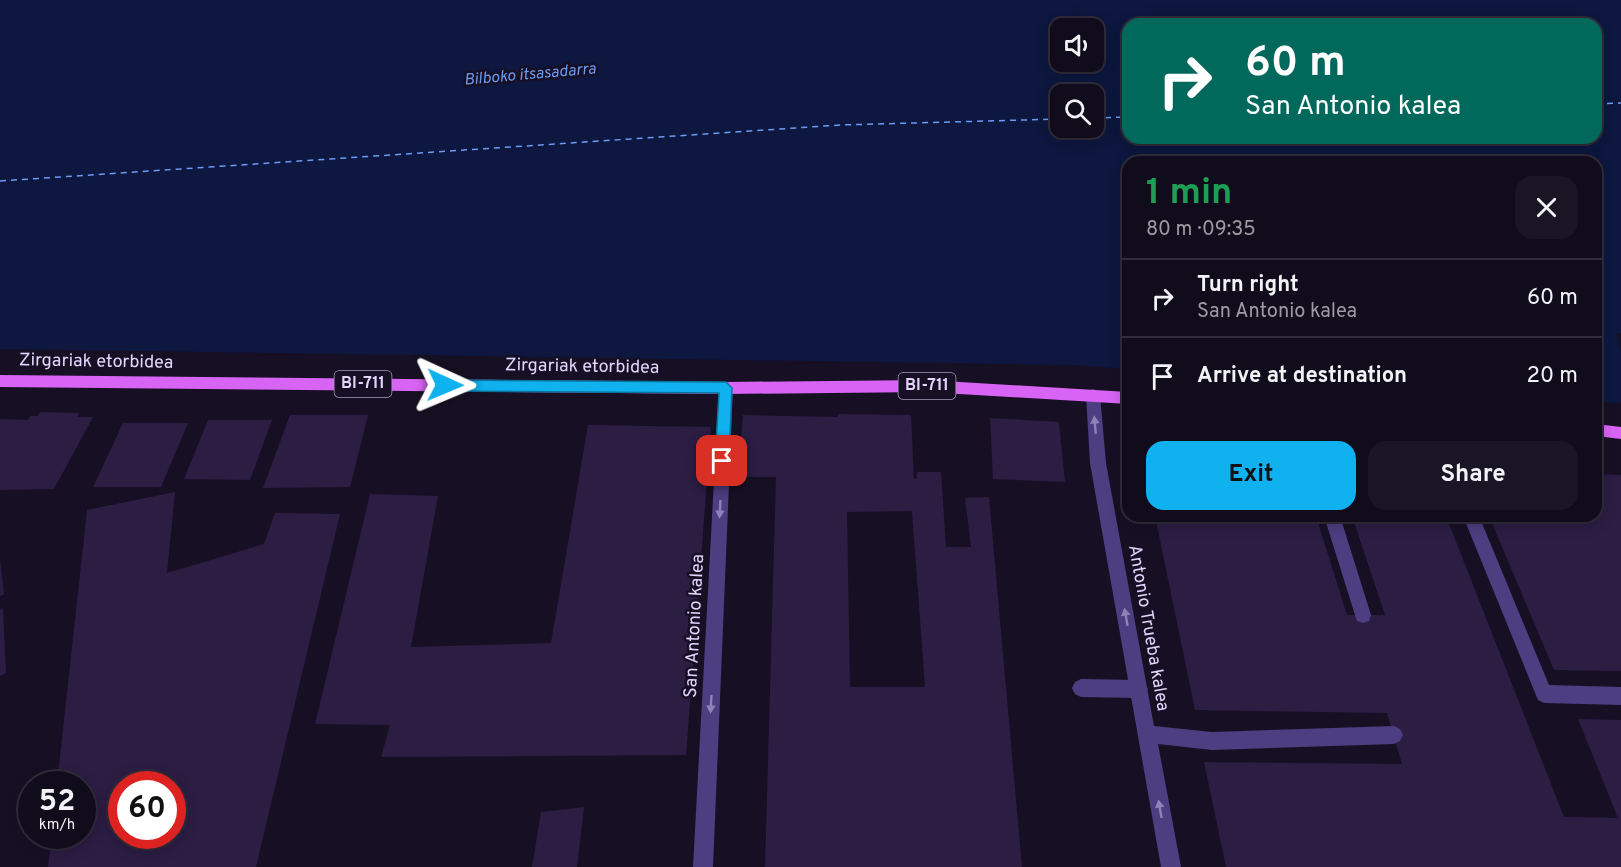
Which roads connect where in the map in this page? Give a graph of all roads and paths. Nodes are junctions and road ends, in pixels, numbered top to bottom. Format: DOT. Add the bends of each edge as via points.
graph roads {
  1 [pos="0,381"];
  2 [pos="726,388"];
  3 [pos="1093,395"];
  4 [pos="1122,397"];
  5 [pos="1602,431"];
  6 [pos="1621,433"];
  7 [pos="1334,522"];
  8 [pos="1473,522"];
  9 [pos="1363,615"];
  10 [pos="1081,688"];
  11 [pos="1139,689"];
  12 [pos="1621,696"];
  13 [pos="1147,734"];
  14 [pos="1394,735"];
  15 [pos="703,867"];
  16 [pos="1171,867"];
  1 -- 2 [label="main road, Zirgariak etorbidea / BI-711"];
  2 -- 3 [label="main road, Zirgariak etorbidea / BI-711" via="926,386"];
  2 -- 15 [label="street, San Antonio kalea, one-way"];
  3 -- 4 [label="main road, Zirgariak etorbidea / BI-711"];
  11 -- 3 [label="street, Antonio Trueba kalea, one-way" via="1098,463"];
  5 -- 6 [label="main road"];
  7 -- 9 [label="street"];
  8 -- 12 [label="street" via="1544,694"];
  10 -- 11 [label="street"];
  11 -- 13 [label="street, Antonio Trueba kalea"];
  13 -- 14 [label="street" via="1212,741"];
  16 -- 13 [label="street, Antonio Trueba kalea, one-way"];
}
